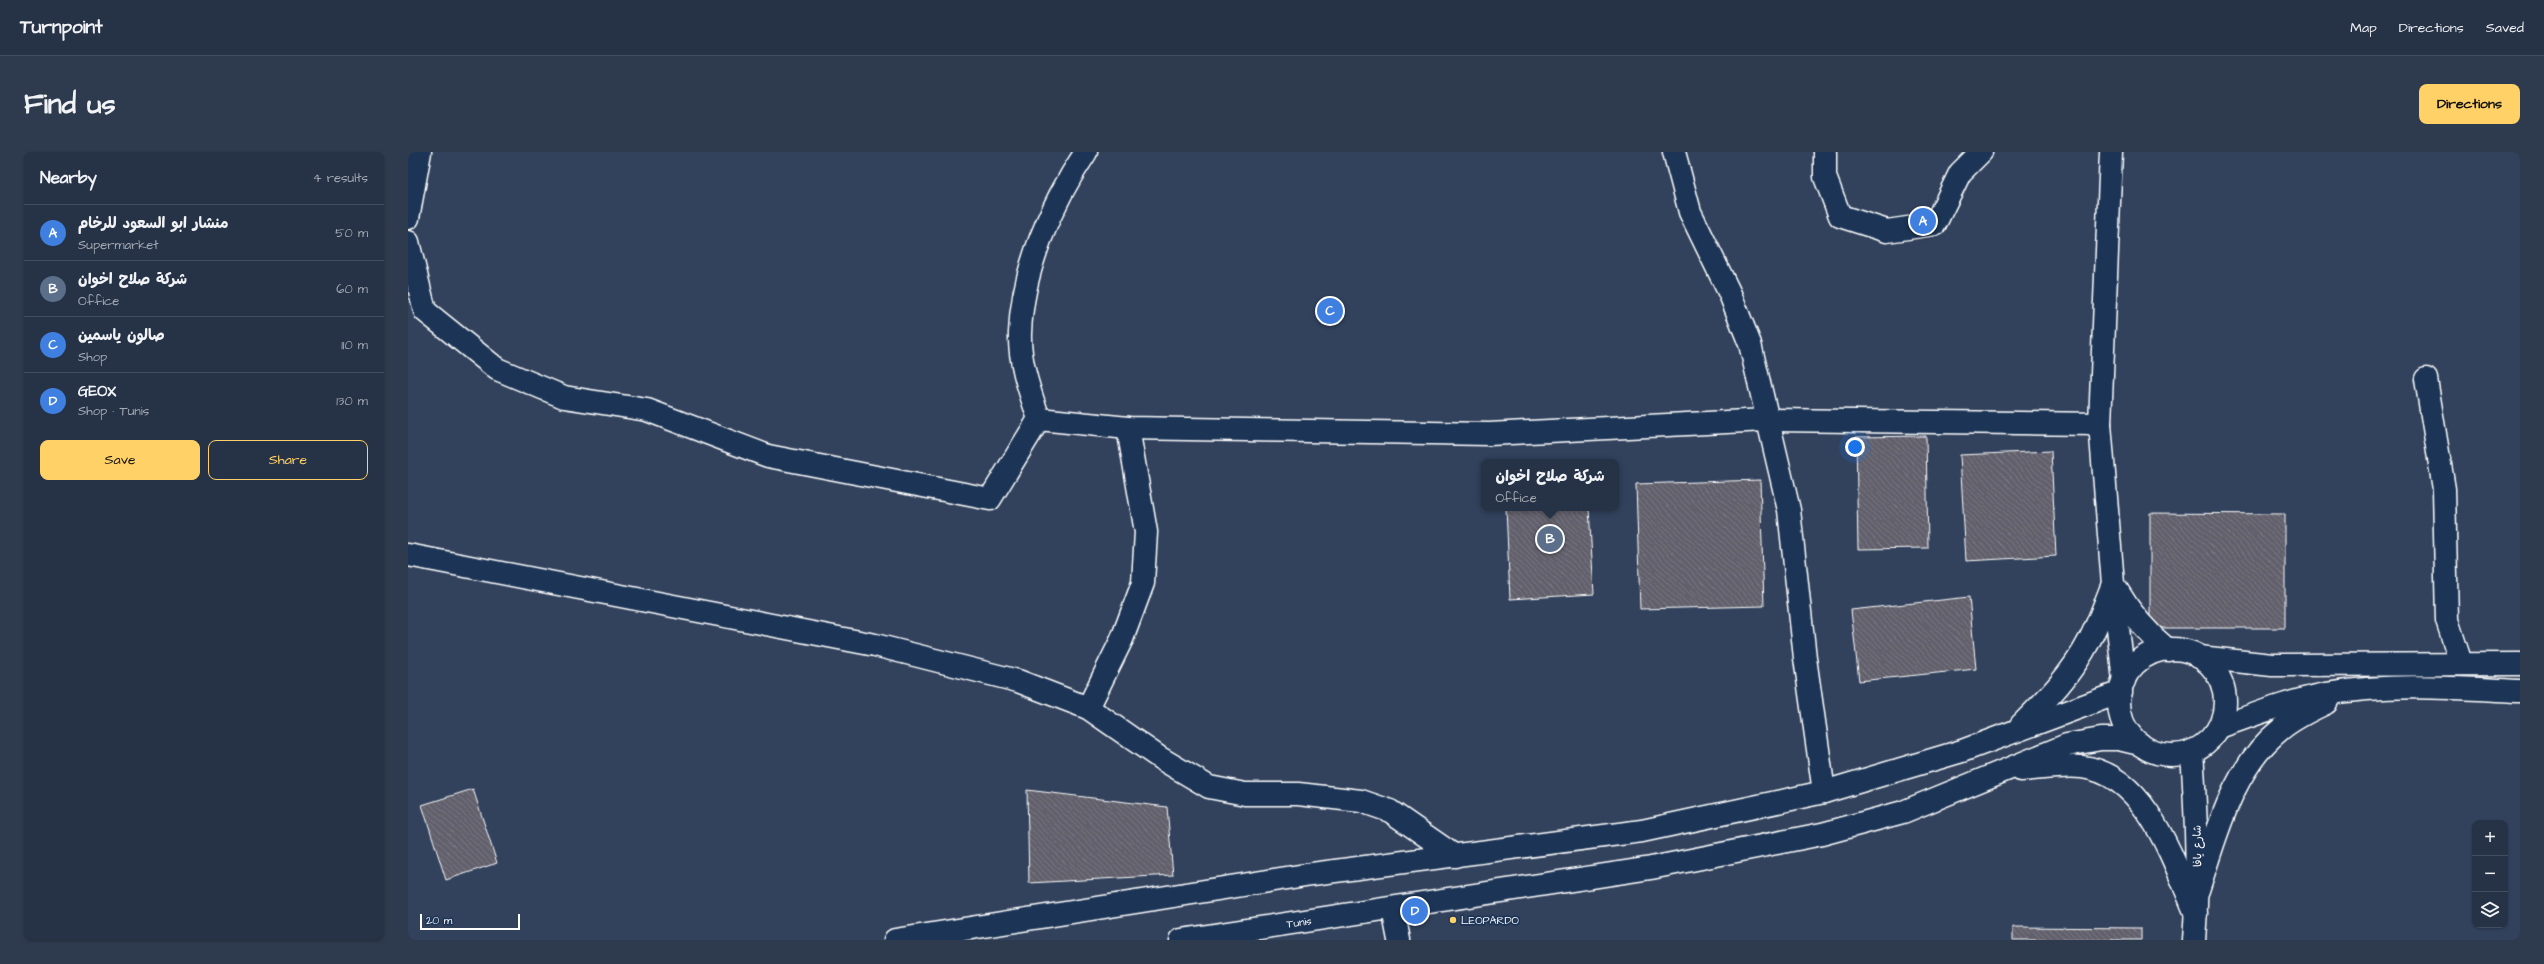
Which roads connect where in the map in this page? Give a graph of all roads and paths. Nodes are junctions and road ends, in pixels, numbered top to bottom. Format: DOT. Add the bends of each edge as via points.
graph roads {
  1 [pos="420,152"];
  2 [pos="1086,152"];
  3 [pos="1674,152"];
  4 [pos="1825,152"];
  5 [pos="1981,152"];
  6 [pos="2111,152"];
  7 [pos="408,218"];
  8 [pos="408,242"];
  9 [pos="2426,379"];
  10 [pos="1040,419"];
  11 [pos="1766,420"];
  12 [pos="2100,424"];
  13 [pos="1128,428"];
  14 [pos="408,555"];
  15 [pos="2113,584"];
  16 [pos="2168,650"];
  17 [pos="2199,658"];
  18 [pos="2461,663"];
  19 [pos="2520,664"];
  20 [pos="2122,686"];
  21 [pos="2349,691"];
  22 [pos="2520,692"];
  23 [pos="1088,708"];
  24 [pos="2219,727"];
  25 [pos="2016,730"];
  26 [pos="2140,744"];
  27 [pos="2192,752"];
  28 [pos="2006,770"];
  29 [pos="1824,792"];
  30 [pos="1454,856"];
  31 [pos="2198,890"];
  32 [pos="1393,909"];
  33 [pos="2196,914"];
  34 [pos="895,940"];
  35 [pos="1181,940"];
  36 [pos="1399,940"];
  37 [pos="2194,940"];
  1 -- 7 [label="street"];
  2 -- 10 [label="street" via="1040,237 1024,293 1020,334 1026,378"];
  3 -- 11 [label="street" via="1690,212 1730,294 1750,344"];
  4 -- 5 [label="street" via="1825,177 1840,216 1887,231 1935,224 1960,173"];
  6 -- 12 [label="street"];
  8 -- 10 [label="street" via="425,311 497,369 564,397 646,410 768,456 990,500"];
  9 -- 18 [label="street" via="2444,489 2447,620"];
  10 -- 13 [label="street"];
  11 -- 12 [label="street"];
  11 -- 13 [label="street" via="1489,434"];
  11 -- 29 [label="street" via="1789,510 1805,658"];
  12 -- 15 [label="street"];
  13 -- 23 [label="street" via="1146,532 1143,583 1122,639"];
  14 -- 23 [label="street" via="875,645 1018,681"];
  15 -- 16 [label="street" via="2131,615"];
  15 -- 20 [label="street"];
  15 -- 25 [label="street" via="2089,641 2072,670"];
  16 -- 17 [label="street" via="2178,649"];
  16 -- 20 [label="street" via="2146,656 2133,667"];
  17 -- 18 [label="street" via="2272,665"];
  17 -- 24 [label="street" via="2218,676 2224,691 2225,710"];
  18 -- 19 [label="street"];
  20 -- 25 [label="street"];
  20 -- 26 [label="street" via="2121,714 2127,731"];
  21 -- 22 [label="street" via="2441,687"];
  21 -- 24 [label="street" via="2274,707"];
  21 -- 31 [label="street" via="2281,728 2244,772 2226,804"];
  23 -- 30 [label="street" via="1160,758 1209,787 1245,794 1298,794 1361,801 1390,811"];
  24 -- 27 [label="street" via="2208,742"];
  25 -- 29 [label="street" via="1962,751"];
  26 -- 27 [label="street" via="2156,753 2174,755"];
  26 -- 28 [label="street, Tunis" via="2119,739 2101,739 2067,745"];
  27 -- 31 [label="street, شارع يافا" via="2198,835"];
  28 -- 32 [label="street, Tunis" via="1904,812 1822,834 1651,868"];
  28 -- 33 [label="street" via="2083,767 2114,778 2140,800 2151,817"];
  29 -- 30 [label="street" via="1642,831"];
  30 -- 34 [label="street" via="1312,874"];
  31 -- 33 [label="street, شارع يافا"];
  32 -- 35 [label="street, Tunis"];
  32 -- 36 [label="street"];
  33 -- 37 [label="street, شارع يافا"];
}
